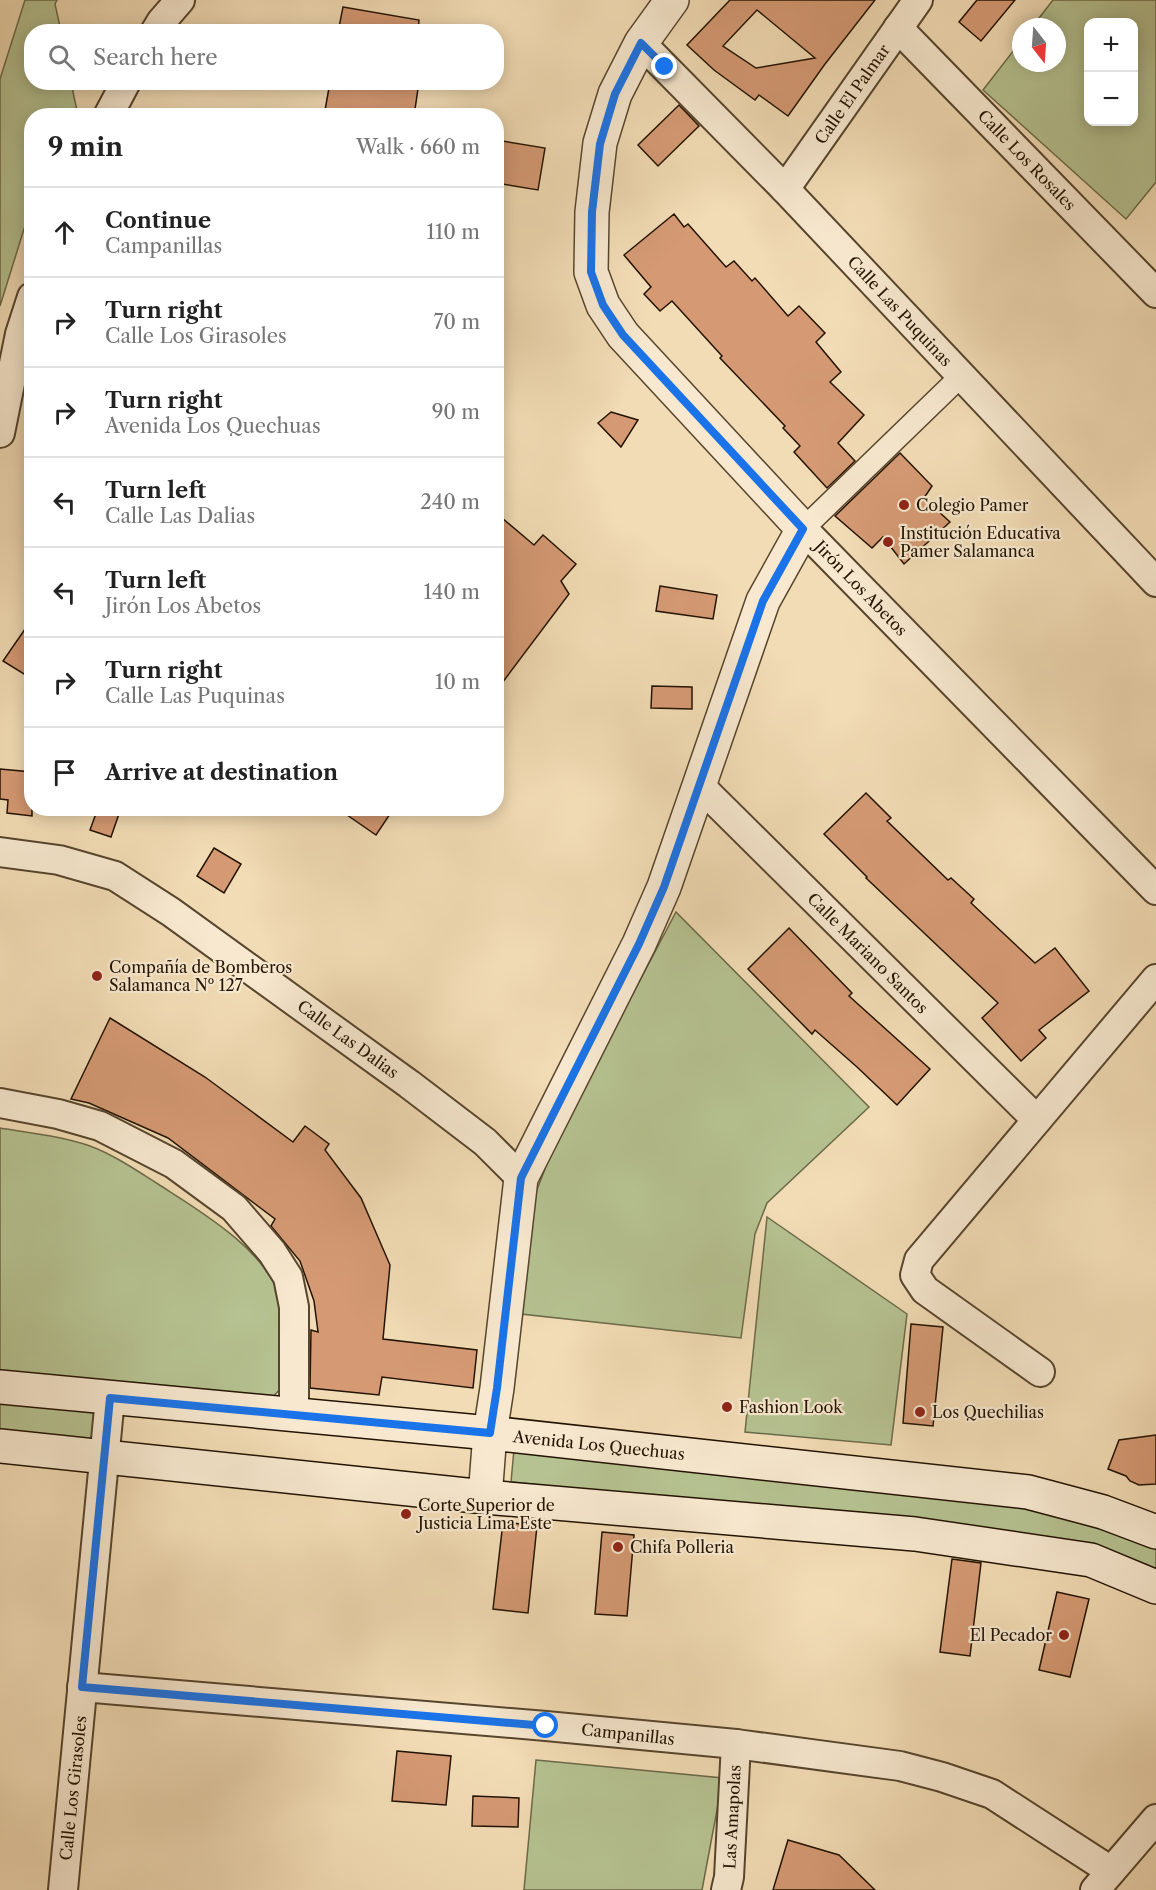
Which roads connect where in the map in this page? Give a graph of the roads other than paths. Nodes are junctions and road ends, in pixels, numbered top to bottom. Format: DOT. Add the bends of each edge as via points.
graph roads {
  1 [pos="180,0"];
  2 [pos="672,0"];
  3 [pos="918,0"];
  4 [pos="160,24"];
  5 [pos="898,28"];
  6 [pos="641,43"];
  7 [pos="122,90"];
  8 [pos="112,108"];
  9 [pos="785,189"];
  10 [pos="1156,293"];
  11 [pos="24,322"];
  12 [pos="961,376"];
  13 [pos="0,433"];
  14 [pos="803,529"];
  15 [pos="1156,582"];
  16 [pos="700,786"];
  17 [pos="0,852"];
  18 [pos="1156,890"];
  19 [pos="1156,979"];
  20 [pos="0,1103"];
  21 [pos="1036,1120"];
  22 [pos="521,1178"];
  23 [pos="1040,1372"];
  24 [pos="0,1387"];
  25 [pos="110,1398"];
  26 [pos="294,1416"];
  27 [pos="490,1433"];
  28 [pos="0,1446"];
  29 [pos="104,1457"];
  30 [pos="485,1497"];
  31 [pos="1156,1532"];
  32 [pos="1156,1587"];
  33 [pos="82,1687"];
  34 [pos="736,1744"];
  35 [pos="1156,1819"];
  36 [pos="1103,1880"];
  37 [pos="63,1890"];
  38 [pos="726,1890"];
  1 -- 4 [label="street"];
  2 -- 6 [label="main road, Jirón Los Abetos"];
  3 -- 5 [label="street, Calle El Palmar"];
  5 -- 9 [label="street, Calle El Palmar"];
  5 -- 10 [label="street, Calle Los Rosales"];
  6 -- 9 [label="street, Calle Las Puquinas"];
  6 -- 14 [label="main road, Jirón Los Abetos" via="615,94 600,144 592,212 591,272 603,305 623,335"];
  7 -- 8 [label="street"];
  9 -- 12 [label="street, Calle Las Puquinas"];
  11 -- 13 [label="street"];
  12 -- 14 [label="street"];
  12 -- 15 [label="street, Calle Las Puquinas"];
  14 -- 16 [label="main road" via="763,601"];
  14 -- 18 [label="street, Jirón Los Abetos"];
  16 -- 21 [label="street, Calle Mariano Santos"];
  16 -- 22 [label="main road" via="639,944"];
  17 -- 22 [label="street, Calle Las Dalias" via="59,860 115,876 418,1090 485,1142"];
  19 -- 21 [label="street"];
  20 -- 26 [label="street" via="100,1126 174,1164 234,1208 288,1277 294,1307"];
  21 -- 23 [label="street" via="919,1260 915,1275 925,1290"];
  22 -- 27 [label="main road"];
  24 -- 25 [label="main road, Avenida Los Quechuas"];
  25 -- 26 [label="main road, Avenida Los Quechuas"];
  25 -- 29 [label="street, Calle Los Girasoles"];
  26 -- 27 [label="main road, Avenida Los Quechuas"];
  27 -- 30 [label="main road"];
  27 -- 31 [label="main road, Avenida Los Quechuas" via="1028,1492 1103,1512"];
  28 -- 29 [label="main road"];
  29 -- 30 [label="main road"];
  29 -- 33 [label="street, Calle Los Girasoles"];
  30 -- 32 [label="main road" via="915,1534 1091,1560"];
  33 -- 34 [label="street, Campanillas"];
  33 -- 37 [label="street, Calle Los Girasoles"];
  34 -- 36 [label="street, Campanillas" via="900,1766 992,1794"];
  34 -- 38 [label="street, Las Amapolas"];
  35 -- 36 [label="street"];
}
